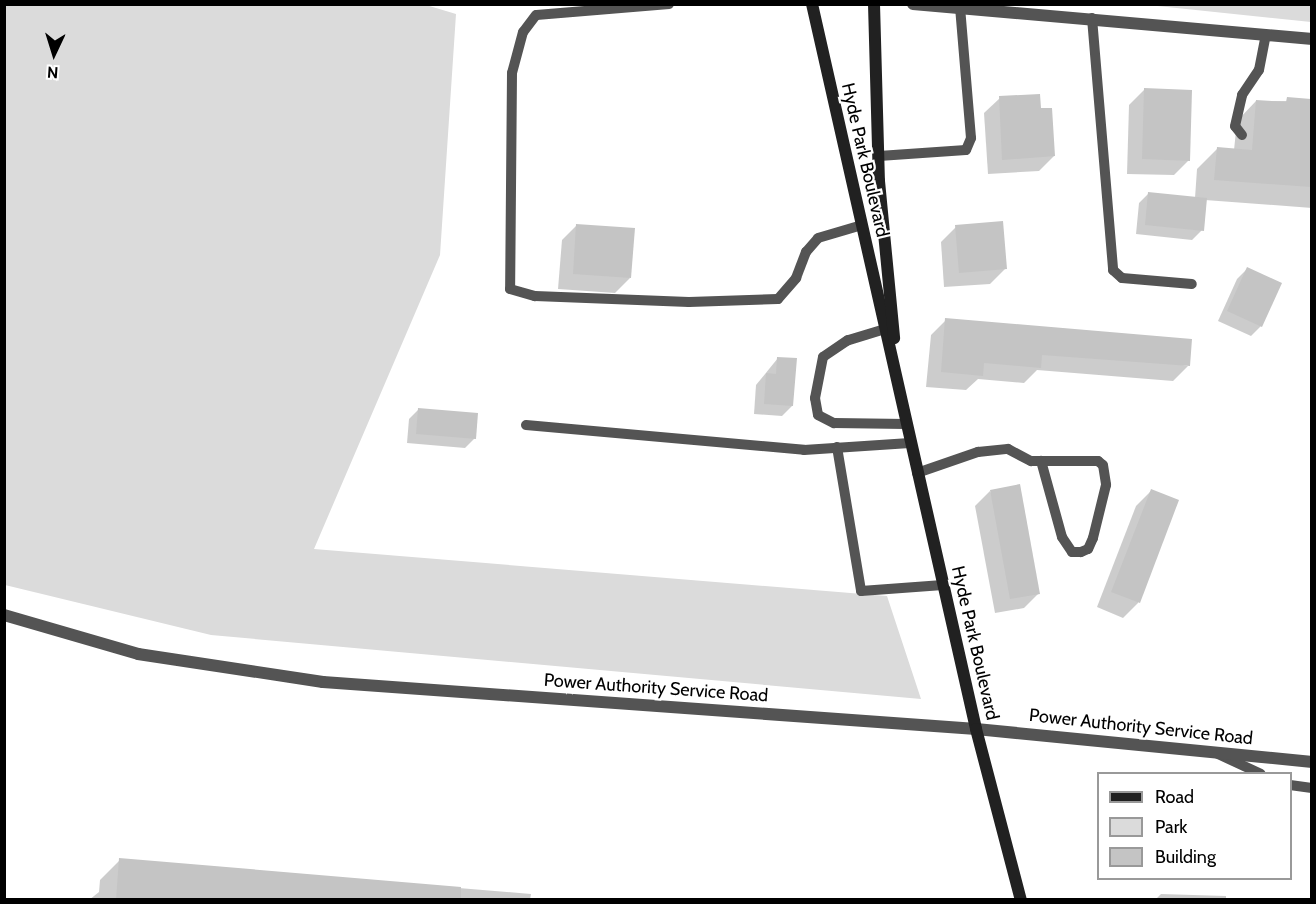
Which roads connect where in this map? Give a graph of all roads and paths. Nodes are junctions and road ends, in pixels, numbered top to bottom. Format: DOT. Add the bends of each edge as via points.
graph roads {
  1 [pos="530,4"];
  2 [pos="669,4"];
  3 [pos="812,4"];
  4 [pos="874,4"];
  5 [pos="913,4"];
  6 [pos="960,8"];
  7 [pos="1042,9"];
  8 [pos="536,15"];
  9 [pos="1092,18"];
  10 [pos="1266,35"];
  11 [pos="1311,39"];
  12 [pos="1242,135"];
  13 [pos="879,156"];
  14 [pos="862,225"];
  15 [pos="1192,284"];
  16 [pos="885,329"];
  17 [pos="899,393"];
  18 [pos="906,424"];
  19 [pos="525,425"];
  20 [pos="910,443"];
  21 [pos="837,447"];
  22 [pos="1041,461"];
  23 [pos="917,472"];
  24 [pos="943,585"];
  25 [pos="4,615"];
  26 [pos="976,729"];
  27 [pos="1212,752"];
  28 [pos="1311,762"];
  29 [pos="1257,772"];
  30 [pos="1292,785"];
  31 [pos="1311,788"];
  32 [pos="1021,900"];
  1 -- 8 [label="lane"];
  2 -- 8 [label="lane"];
  3 -- 14 [label="main road, Hyde Park Boulevard"];
  4 -- 13 [label="main road, Hyde Park Boulevard"];
  5 -- 6 [label="street"];
  6 -- 7 [label="street"];
  6 -- 13 [label="lane" via="971,138 966,150"];
  7 -- 9 [label="street"];
  8 -- 14 [label="lane" via="523,32 512,73 510,289 535,296 689,302 778,299 796,278 806,252 818,238"];
  9 -- 10 [label="street"];
  9 -- 15 [label="lane" via="1113,270 1122,278"];
  10 -- 11 [label="street"];
  10 -- 12 [label="lane" via="1259,70 1242,94 1235,126"];
  13 -- 17 [label="main road, Hyde Park Boulevard"];
  14 -- 16 [label="main road, Hyde Park Boulevard"];
  16 -- 17 [label="main road, Hyde Park Boulevard"];
  16 -- 18 [label="lane" via="848,340 823,357 816,388 818,415 834,423"];
  17 -- 18 [label="main road, Hyde Park Boulevard"];
  18 -- 20 [label="main road, Hyde Park Boulevard"];
  19 -- 21 [label="lane" via="738,447"];
  20 -- 21 [label="lane"];
  20 -- 23 [label="main road, Hyde Park Boulevard"];
  21 -- 24 [label="lane" via="861,591"];
  22 -- 22 [label="lane" via="1098,461 1103,465 1106,485 1088,549 1072,552 1062,537"];
  22 -- 23 [label="lane" via="1031,461 1008,449 978,452"];
  23 -- 24 [label="main road, Hyde Park Boulevard"];
  24 -- 26 [label="main road, Hyde Park Boulevard"];
  25 -- 26 [label="street, Power Authority Service Road" via="138,654 281,678"];
  26 -- 27 [label="street, Power Authority Service Road"];
  26 -- 32 [label="main road, Hyde Park Boulevard"];
  27 -- 28 [label="street, Power Authority Service Road"];
  27 -- 29 [label="lane"];
  30 -- 31 [label="lane"];
}
